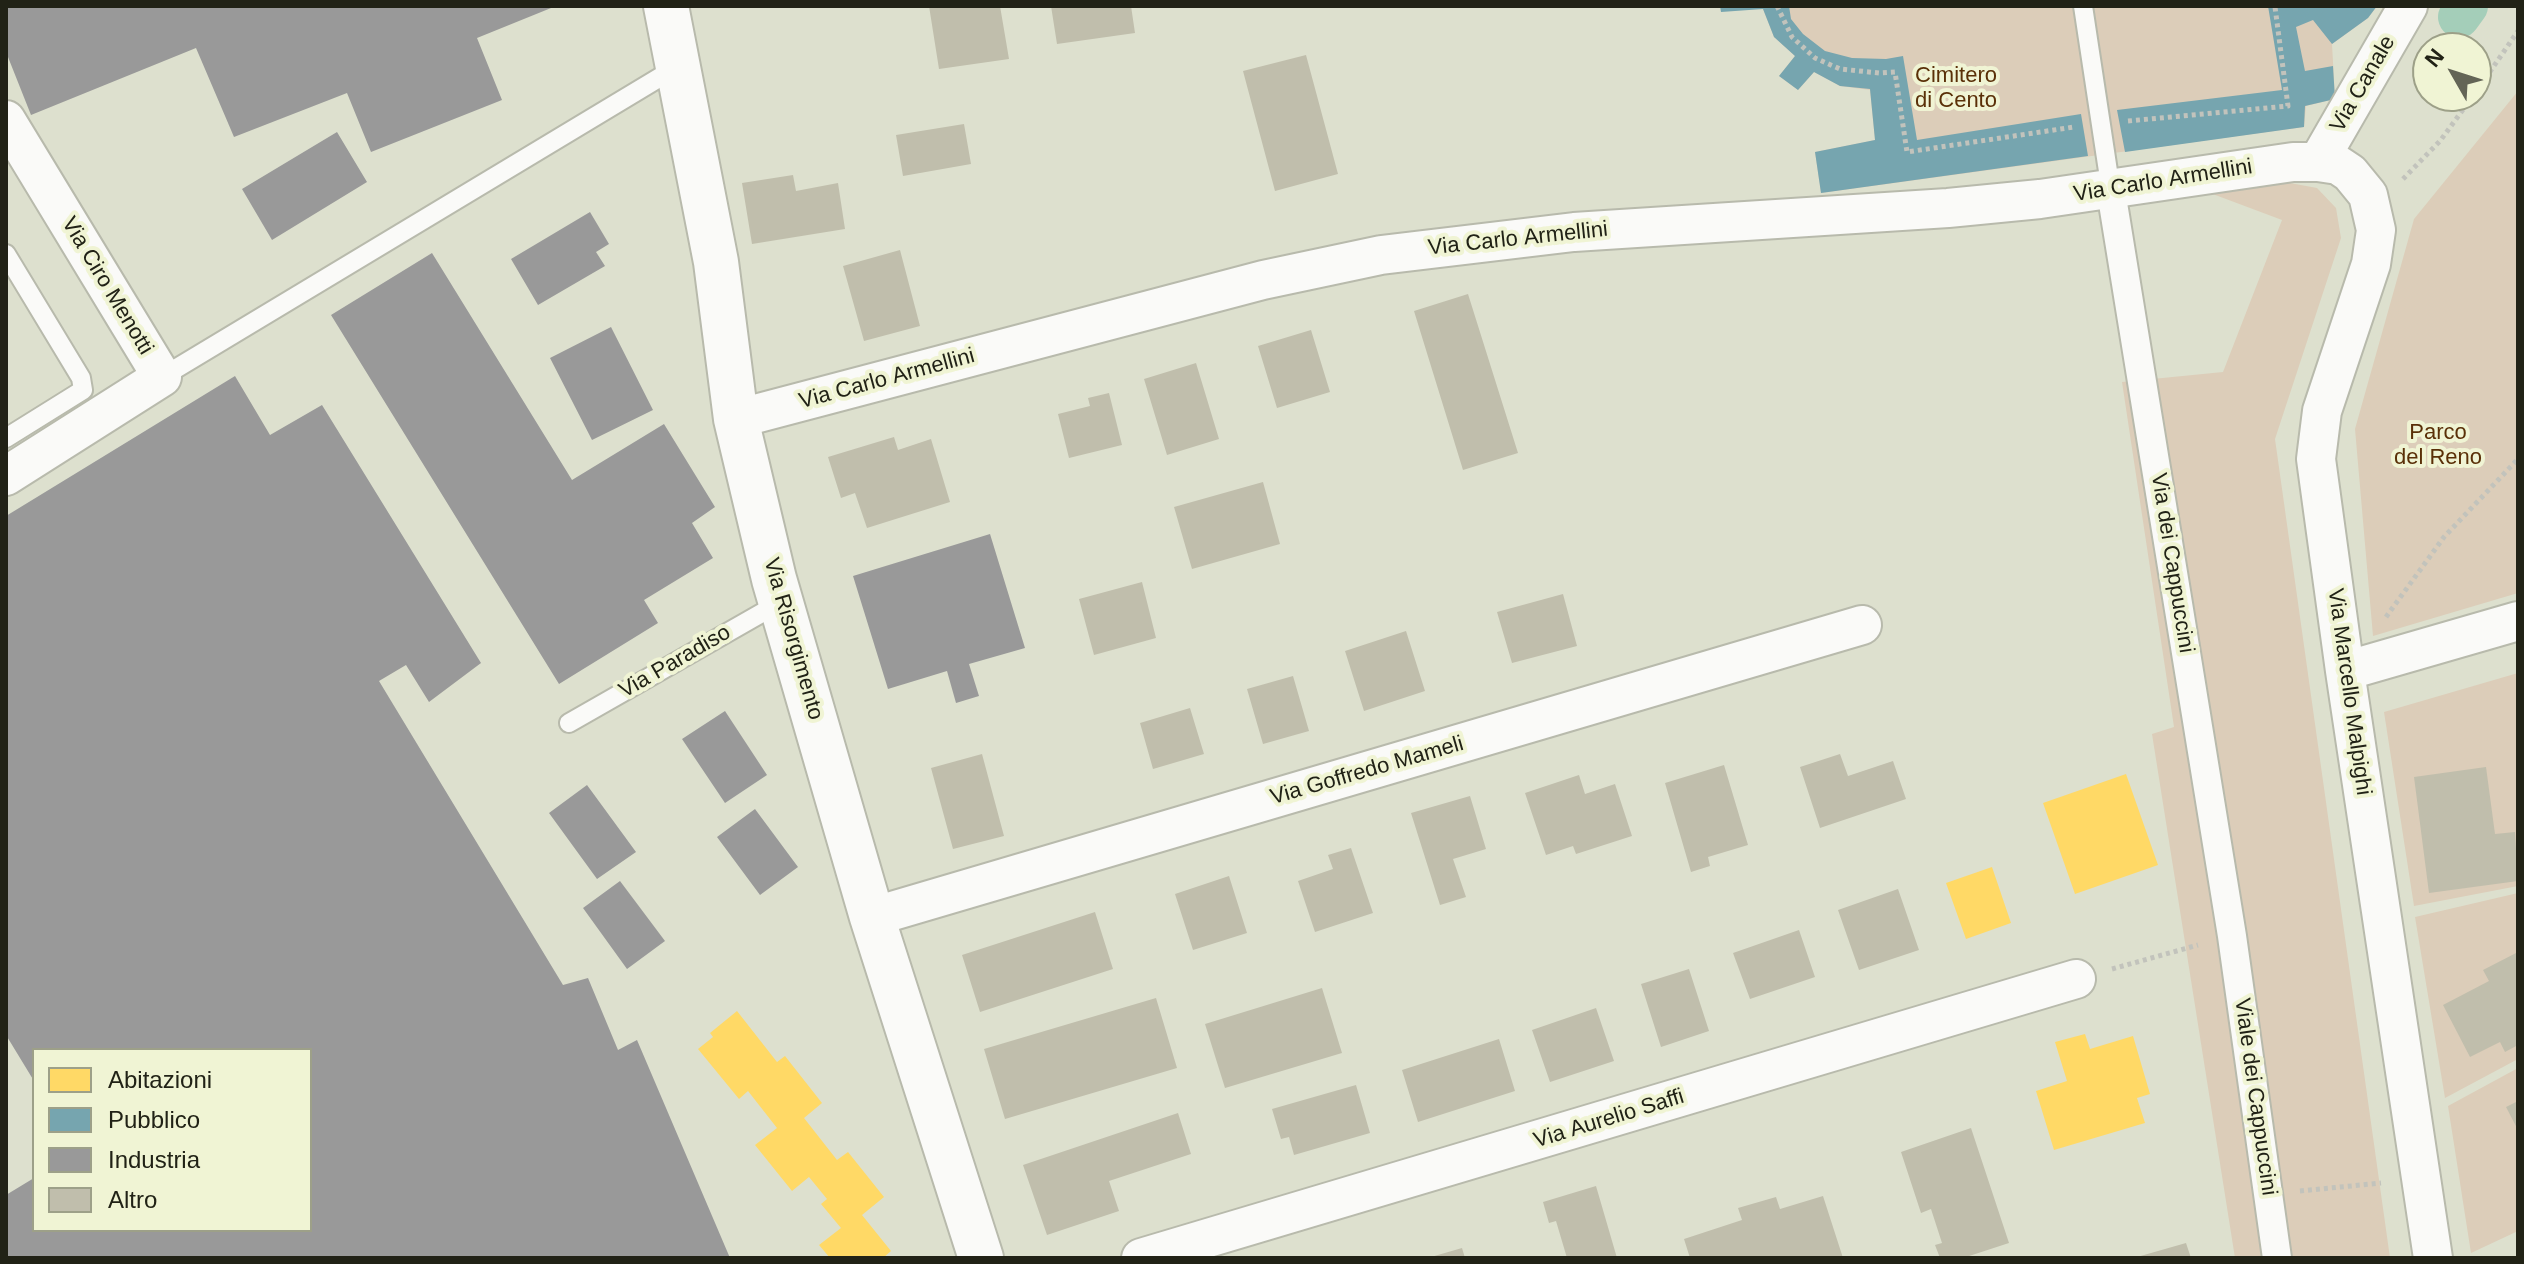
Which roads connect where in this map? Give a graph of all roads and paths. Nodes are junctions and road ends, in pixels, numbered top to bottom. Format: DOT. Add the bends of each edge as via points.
graph roads {
  1 [pos="666,6"];
  2 [pos="1777,6"];
  3 [pos="2083,6"];
  4 [pos="2278,6"];
  5 [pos="2408,6"];
  6 [pos="2518,31"];
  7 [pos="678,66"];
  8 [pos="2492,69"];
  9 [pos="2462,112"];
  10 [pos="6,120"];
  11 [pos="2100,124"];
  12 [pos="2318,162"];
  13 [pos="2111,191"];
  14 [pos="2373,212"];
  15 [pos="6,254"];
  16 [pos="162,377"];
  17 [pos="736,419"];
  18 [pos="6,436"];
  19 [pos="2518,459"];
  20 [pos="6,476"];
  21 [pos="781,602"];
  22 [pos="2518,621"];
  23 [pos="2382,624"];
  24 [pos="1862,625"];
  25 [pos="2345,671"];
  26 [pos="569,723"];
  27 [pos="872,917"];
  28 [pos="2232,936"];
  29 [pos="2076,979"];
  30 [pos="2421,1179"];
  31 [pos="2268,1195"];
  32 [pos="981,1258"];
  33 [pos="1141,1258"];
  34 [pos="2277,1258"];
  35 [pos="2433,1258"];
  1 -- 7 [label="street, Via Risorgimento"];
  2 -- 11 [label="path" via="1792,37 1815,58 1840,69 1895,72 1907,152"];
  3 -- 11 [label="lane"];
  4 -- 11 [label="path" via="2288,106"];
  5 -- 12 [label="street, Via Canale"];
  6 -- 8 [label="path"];
  7 -- 16 [label="lane"];
  7 -- 17 [label="street, Via Risorgimento" via="716,262"];
  9 -- 14 [label="path"];
  10 -- 16 [label="street, Via Ciro Menotti"];
  11 -- 13 [label="lane"];
  12 -- 13 [label="street, Via Carlo Armellini" via="2252,167"];
  12 -- 14 [label="street, Via Marcello Malpighi" via="2350,173 2368,195"];
  13 -- 17 [label="street, Via Carlo Armellini" via="1948,208 1574,232 1381,255 1235,287"];
  13 -- 28 [label="street, Via dei Cappuccini"];
  14 -- 25 [label="street, Via Marcello Malpighi" via="2371,264 2317,436"];
  15 -- 18 [label="lane" via="81,378 83,390"];
  16 -- 20 [label="street, Via Ciro Menotti"];
  17 -- 21 [label="street, Via Risorgimento"];
  19 -- 23 [label="path" via="2444,537"];
  21 -- 26 [label="lane, Via Paradiso"];
  21 -- 27 [label="street, Via Risorgimento"];
  22 -- 25 [label="street"];
  24 -- 27 [label="street, Via Goffredo Mameli"];
  25 -- 30 [label="street, Via Marcello Malpighi"];
  27 -- 32 [label="street, Via Risorgimento"];
  28 -- 29 [label="path"];
  28 -- 31 [label="street, Viale dei Cappuccini"];
  29 -- 33 [label="street, Via Aurelio Saffi"];
  30 -- 31 [label="path"];
  30 -- 35 [label="street, Via Marcello Malpighi"];
  31 -- 34 [label="street, Viale dei Cappuccini"];
}
